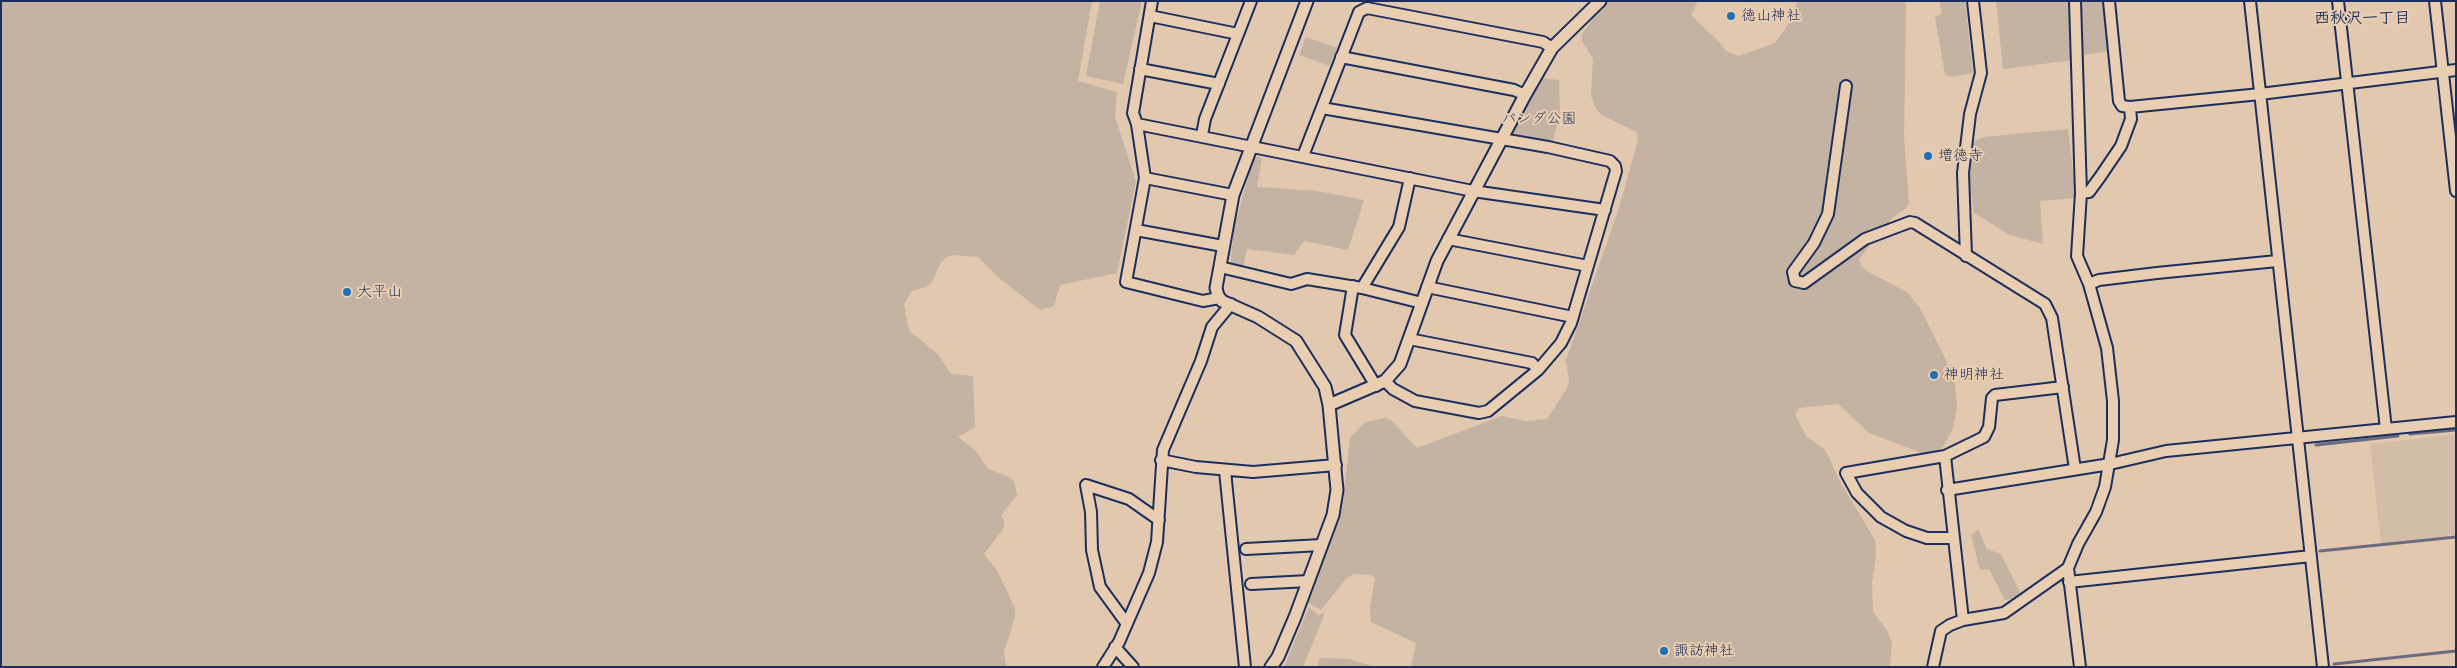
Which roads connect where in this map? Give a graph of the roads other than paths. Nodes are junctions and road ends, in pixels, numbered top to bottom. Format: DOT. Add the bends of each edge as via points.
graph roads {
  1 [pos="1152,1"];
  2 [pos="1251,1"];
  3 [pos="1307,1"];
  4 [pos="1600,1"];
  5 [pos="1973,1"];
  6 [pos="2075,1"];
  7 [pos="2109,1"];
  8 [pos="2250,1"];
  9 [pos="2338,1"];
  10 [pos="2435,1"];
  11 [pos="1150,16"];
  12 [pos="1238,34"];
  13 [pos="1552,48"];
  14 [pos="1341,57"];
  15 [pos="1140,70"];
  16 [pos="2456,70"];
  17 [pos="2442,72"];
  18 [pos="2348,82"];
  19 [pos="1219,84"];
  20 [pos="1846,86"];
  21 [pos="2260,94"];
  22 [pos="1525,95"];
  23 [pos="1322,108"];
  24 [pos="2130,108"];
  25 [pos="1137,124"];
  26 [pos="1202,136"];
  27 [pos="1501,140"];
  28 [pos="1251,146"];
  29 [pos="1303,156"];
  30 [pos="1145,178"];
  31 [pos="1410,178"];
  32 [pos="1474,191"];
  33 [pos="2456,192"];
  34 [pos="2081,194"];
  35 [pos="1233,195"];
  36 [pos="1605,210"];
  37 [pos="1136,230"];
  38 [pos="1448,239"];
  39 [pos="1223,246"];
  40 [pos="1966,256"];
  41 [pos="2277,261"];
  42 [pos="1588,266"];
  43 [pos="1220,268"];
  44 [pos="2089,284"];
  45 [pos="1358,287"];
  46 [pos="1428,287"];
  47 [pos="1219,298"];
  48 [pos="1422,303"];
  49 [pos="1231,304"];
  50 [pos="1573,317"];
  51 [pos="1408,339"];
  52 [pos="1538,370"];
  53 [pos="1380,383"];
  54 [pos="2063,387"];
  55 [pos="1329,405"];
  56 [pos="2456,422"];
  57 [pos="2386,429"];
  58 [pos="2296,439"];
  59 [pos="1945,456"];
  60 [pos="1160,460"];
  61 [pos="2110,464"];
  62 [pos="1336,465"];
  63 [pos="2076,469"];
  64 [pos="1225,470"];
  65 [pos="1948,490"];
  66 [pos="1159,520"];
  67 [pos="1954,538"];
  68 [pos="1322,545"];
  69 [pos="1246,549"];
  70 [pos="2311,556"];
  71 [pos="2068,568"];
  72 [pos="1309,581"];
  73 [pos="2069,582"];
  74 [pos="1251,584"];
  75 [pos="1962,620"];
  76 [pos="1127,624"];
  77 [pos="1115,647"];
  78 [pos="1103,667"];
  79 [pos="1133,667"];
  80 [pos="1245,667"];
  81 [pos="1271,667"];
  82 [pos="1933,667"];
  83 [pos="2080,667"];
  84 [pos="2323,667"];
  1 -- 11 [label="street"];
  2 -- 12 [label="street"];
  3 -- 28 [label="street"];
  4 -- 13 [label="street"];
  5 -- 40 [label="street" via="1981,73 1970,114 1963,173"];
  6 -- 34 [label="street"];
  7 -- 24 [label="street" via="2119,101 2122,106"];
  8 -- 21 [label="street"];
  9 -- 18 [label="street"];
  10 -- 17 [label="street"];
  11 -- 12 [label="street"];
  11 -- 15 [label="street"];
  12 -- 19 [label="street"];
  13 -- 14 [label="street" via="1543,42 1367,8 1359,12"];
  13 -- 22 [label="street"];
  14 -- 22 [label="street" via="1514,90"];
  14 -- 23 [label="street"];
  15 -- 19 [label="street"];
  15 -- 25 [label="street" via="1133,113"];
  16 -- 17 [label="street"];
  17 -- 18 [label="street"];
  17 -- 33 [label="street"];
  18 -- 21 [label="street"];
  18 -- 57 [label="street"];
  19 -- 26 [label="street"];
  20 -- 40 [label="street" via="1828,214 1814,243 1793,272 1795,281 1804,282 1865,239 1905,223 1915,223"];
  21 -- 24 [label="street"];
  21 -- 41 [label="street"];
  22 -- 27 [label="street"];
  23 -- 27 [label="street"];
  23 -- 29 [label="street"];
  24 -- 34 [label="street" via="2129,126 2121,146 2089,192"];
  25 -- 26 [label="street"];
  25 -- 30 [label="street"];
  26 -- 28 [label="street"];
  27 -- 32 [label="street"];
  27 -- 36 [label="street" via="1610,161 1616,171"];
  28 -- 29 [label="street"];
  28 -- 35 [label="street"];
  29 -- 31 [label="street"];
  30 -- 35 [label="street"];
  30 -- 37 [label="street"];
  31 -- 32 [label="street"];
  31 -- 45 [label="street" via="1399,227"];
  32 -- 36 [label="street"];
  32 -- 38 [label="street"];
  34 -- 44 [label="street" via="2077,256"];
  35 -- 39 [label="street"];
  36 -- 42 [label="street"];
  37 -- 39 [label="street"];
  37 -- 47 [label="street" via="1126,282 1203,301"];
  38 -- 42 [label="street"];
  38 -- 46 [label="street"];
  39 -- 43 [label="street"];
  40 -- 54 [label="street" via="2049,310"];
  41 -- 44 [label="street" via="2147,274"];
  41 -- 58 [label="street" via="2298,424"];
  42 -- 50 [label="street"];
  43 -- 45 [label="street" via="1291,284 1307,279"];
  43 -- 47 [label="street" via="1216,288"];
  44 -- 61 [label="street" via="2107,348 2113,401"];
  45 -- 48 [label="street"];
  45 -- 53 [label="street" via="1345,335"];
  46 -- 48 [label="street"];
  46 -- 50 [label="street"];
  47 -- 49 [label="street"];
  48 -- 51 [label="street"];
  49 -- 55 [label="street" via="1296,341 1324,387"];
  49 -- 60 [label="street" via="1212,327"];
  50 -- 52 [label="street" via="1561,343"];
  51 -- 52 [label="street" via="1532,363"];
  51 -- 53 [label="street" via="1400,364"];
  52 -- 53 [label="street" via="1488,411 1479,414 1415,400"];
  53 -- 55 [label="street"];
  54 -- 59 [label="street" via="1994,395 1989,427 1984,437"];
  54 -- 63 [label="street"];
  55 -- 62 [label="street"];
  56 -- 57 [label="street"];
  57 -- 58 [label="street"];
  58 -- 61 [label="street" via="2166,451"];
  58 -- 70 [label="street"];
  59 -- 65 [label="street"];
  59 -- 67 [label="street" via="1846,473 1857,493 1882,517 1906,531 1927,538"];
  60 -- 64 [label="street"];
  60 -- 66 [label="street"];
  61 -- 63 [label="street"];
  61 -- 71 [label="street" via="2096,512"];
  62 -- 64 [label="street" via="1253,472"];
  62 -- 68 [label="street" via="1333,515"];
  63 -- 65 [label="street"];
  64 -- 80 [label="street"];
  65 -- 67 [label="street"];
  66 -- 76 [label="street" via="1149,573"];
  66 -- 76 [label="street" via="1129,499 1086,486 1091,512 1092,550 1100,587"];
  67 -- 75 [label="street"];
  68 -- 69 [label="street"];
  68 -- 72 [label="street"];
  70 -- 73 [label="street"];
  70 -- 84 [label="street"];
  71 -- 73 [label="street"];
  71 -- 75 [label="street" via="2004,613"];
  72 -- 74 [label="street"];
  72 -- 81 [label="street" via="1287,638"];
  73 -- 83 [label="street"];
  75 -- 82 [label="street" via="1941,631"];
  76 -- 77 [label="street"];
  77 -- 78 [label="street"];
  77 -- 79 [label="street"];
}
